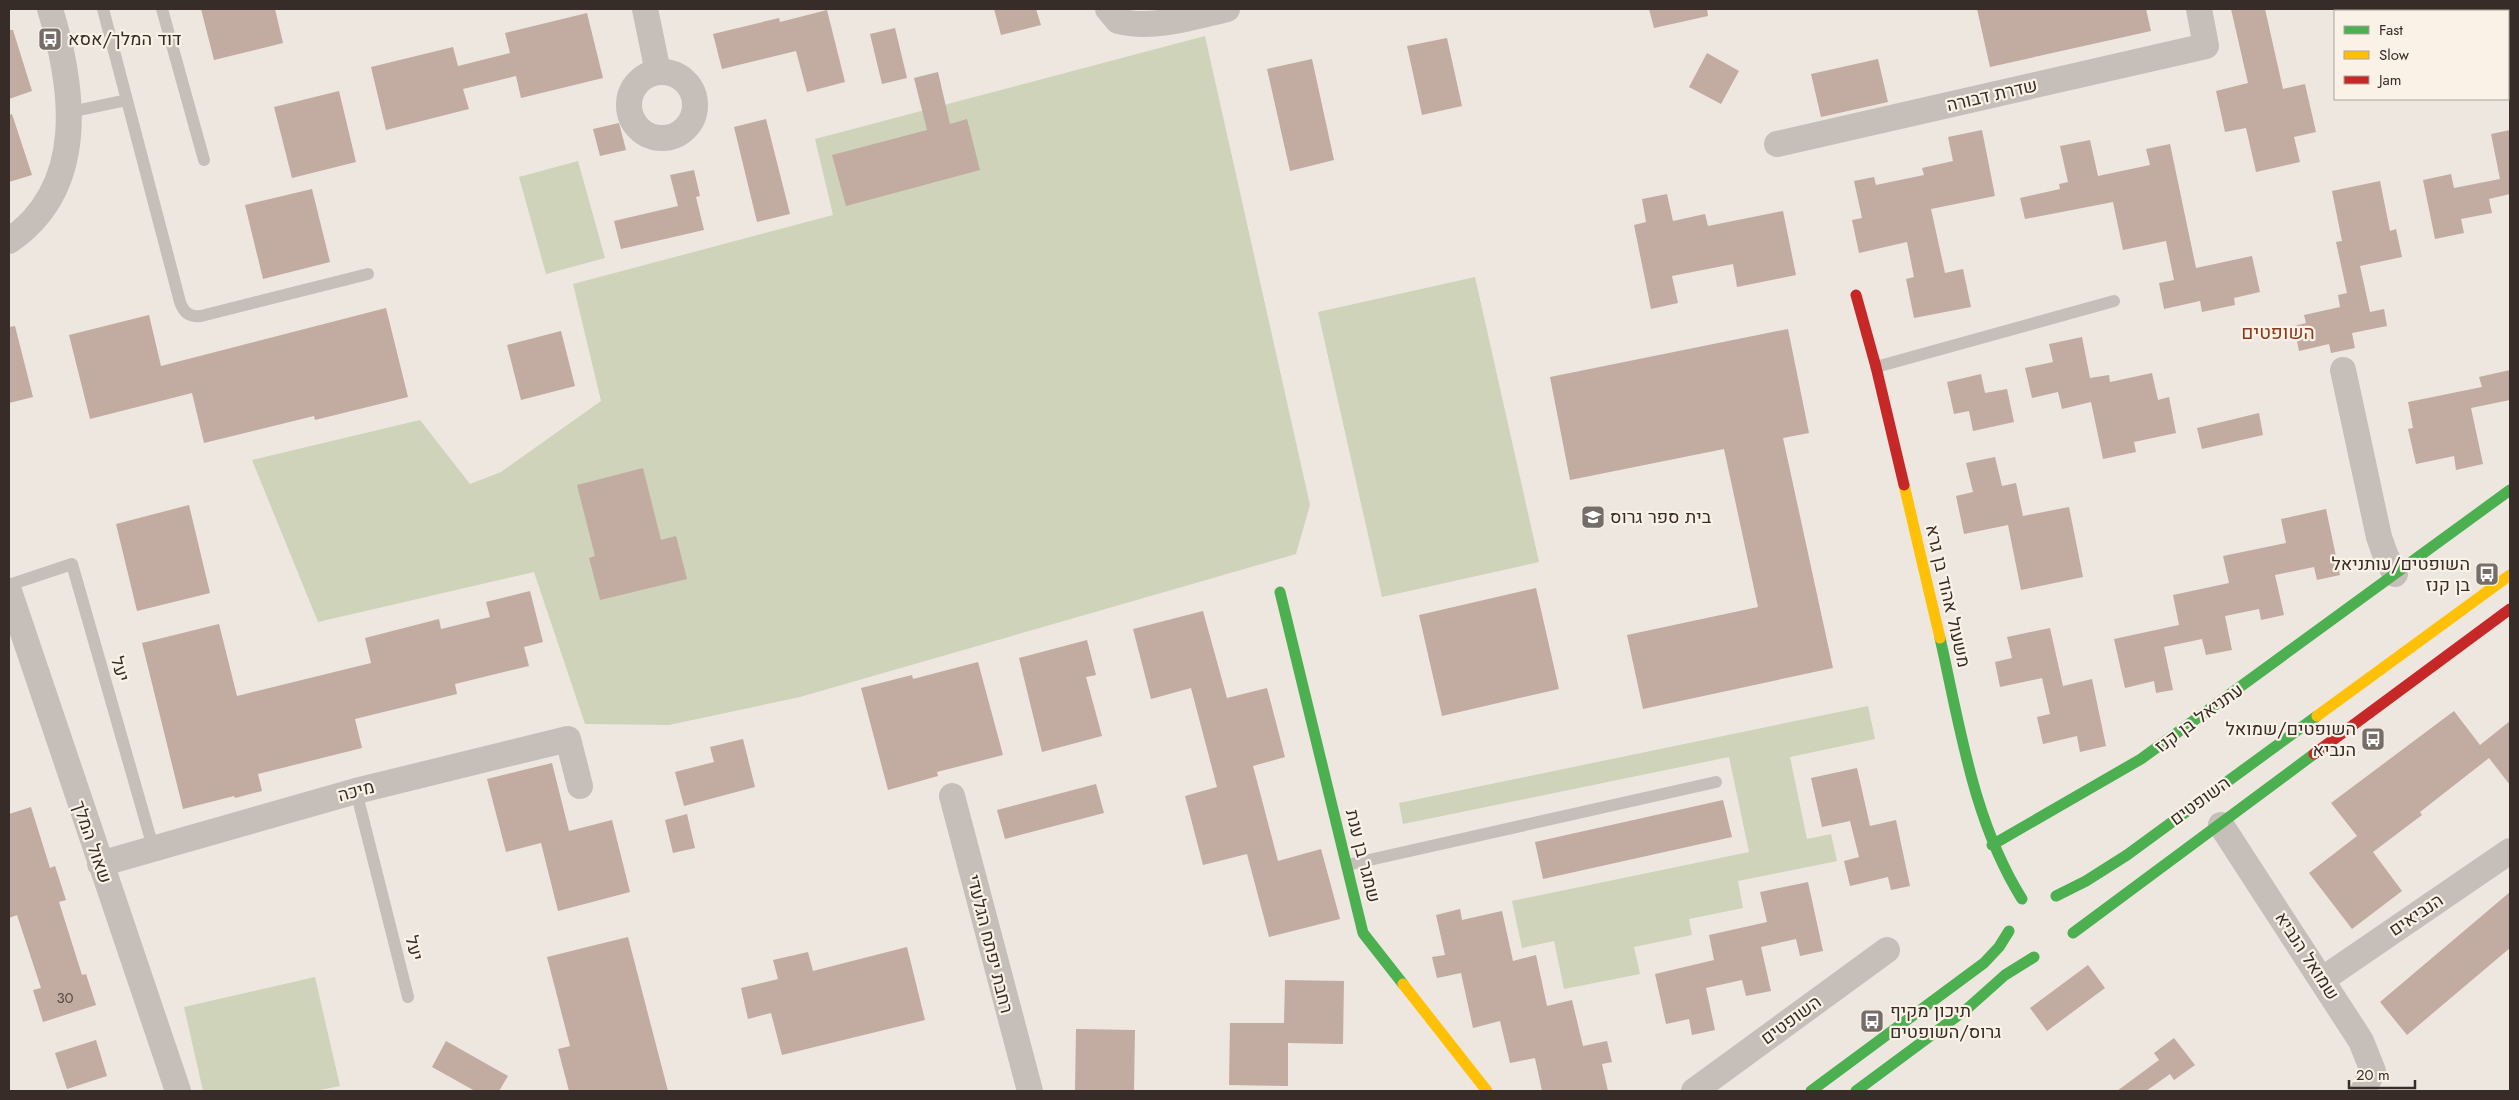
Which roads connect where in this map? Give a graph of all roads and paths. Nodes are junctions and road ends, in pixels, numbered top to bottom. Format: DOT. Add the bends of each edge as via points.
graph roads {
  1 [pos="50,9"];
  2 [pos="103,9"];
  3 [pos="162,9"];
  4 [pos="645,9"];
  5 [pos="1108,9"];
  6 [pos="1227,9"];
  7 [pos="2199,9"];
  8 [pos="658,72"];
  9 [pos="127,100"];
  10 [pos="70,112"];
  11 [pos="1777,144"];
  12 [pos="204,160"];
  13 [pos="9,241"];
  14 [pos="368,274"];
  15 [pos="1856,295"];
  16 [pos="2114,301"];
  17 [pos="1876,367"];
  18 [pos="2343,370"];
  19 [pos="2510,490"];
  20 [pos="2395,574"];
  21 [pos="2510,575"];
  22 [pos="9,585"];
  23 [pos="9,591"];
  24 [pos="1280,592"];
  25 [pos="2510,609"];
  26 [pos="1716,782"];
  27 [pos="580,786"];
  28 [pos="356,791"];
  29 [pos="952,796"];
  30 [pos="2222,825"];
  31 [pos="1992,845"];
  32 [pos="153,848"];
  33 [pos="2510,851"];
  34 [pos="100,864"];
  35 [pos="1347,865"];
  36 [pos="2022,899"];
  37 [pos="1887,950"];
  38 [pos="2322,979"];
  39 [pos="408,997"];
  40 [pos="178,1091"];
  41 [pos="1030,1091"];
  42 [pos="1487,1091"];
  43 [pos="1694,1091"];
  44 [pos="1811,1091"];
  45 [pos="1856,1091"];
  46 [pos="2362,1091"];
  1 -- 10 [label="street" via="64,65"];
  2 -- 9 [label="lane"];
  3 -- 12 [label="lane"];
  4 -- 8 [label="street"];
  5 -- 6 [label="street" via="1118,21 1137,24"];
  7 -- 11 [label="street, שדרת דבורה" via="2206,46"];
  9 -- 10 [label="lane"];
  9 -- 14 [label="lane" via="180,302 186,313 201,316"];
  10 -- 13 [label="street" via="65,154 57,184 31,223"];
  15 -- 17 [label="street, משעול אהוד בן גרא"];
  16 -- 17 [label="lane"];
  17 -- 31 [label="street, משעול אהוד בן גרא" via="1977,797"];
  18 -- 20 [label="street" via="2379,537"];
  19 -- 20 [label="street, עתניאל בן קנז"];
  20 -- 31 [label="street, עתניאל בן קנז" via="2142,759"];
  21 -- 30 [label="street, השופטים" via="2127,855 2086,881 2051,895 2070,911 2071,936"];
  22 -- 32 [label="lane, יעל" via="72,564"];
  23 -- 34 [label="street, שאול המלך"];
  24 -- 35 [label="street, שמגר בן ענת"];
  25 -- 30 [label="street, השופטים"];
  26 -- 35 [label="lane"];
  27 -- 28 [label="street, מיכה" via="568,739"];
  28 -- 32 [label="street, מיכה"];
  28 -- 39 [label="lane, יעל"];
  29 -- 41 [label="street, רחבת יפתח הגלעדי"];
  30 -- 38 [label="street, שמואל הנביא"];
  31 -- 36 [label="street, משעול אהוד בן גרא" via="2005,874"];
  32 -- 34 [label="street, מיכה"];
  33 -- 38 [label="street, הנביאים"];
  34 -- 40 [label="street, שאול המלך"];
  35 -- 42 [label="street, שמגר בן ענת" via="1364,933"];
  37 -- 43 [label="street, השופטים"];
  38 -- 46 [label="street, שמואל הנביא" via="2361,1041 2373,1071"];
  44 -- 45 [label="street" via="1984,963 1999,947 2009,926 2018,947 2038,957 2005,975 1968,1008"];
}
